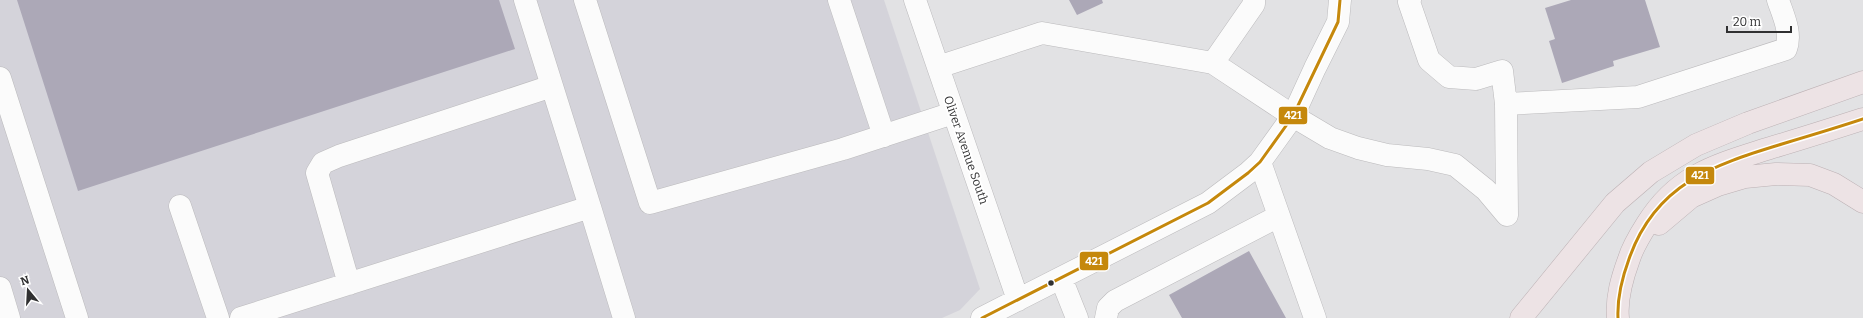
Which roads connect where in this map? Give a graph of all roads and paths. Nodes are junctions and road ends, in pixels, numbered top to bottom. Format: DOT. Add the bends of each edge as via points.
graph roads {
  1 [pos="525,0"];
  2 [pos="585,0"];
  3 [pos="840,0"];
  4 [pos="915,0"];
  5 [pos="1254,0"];
  6 [pos="1340,0"];
  7 [pos="1410,0"];
  8 [pos="1778,0"];
  9 [pos="1213,64"];
  10 [pos="938,67"];
  11 [pos="0,78"];
  12 [pos="1863,82"];
  13 [pos="552,86"];
  14 [pos="1506,104"];
  15 [pos="953,113"];
  16 [pos="1293,116"];
  17 [pos="1863,119"];
  18 [pos="884,136"];
  19 [pos="1260,162"];
  20 [pos="1863,202"];
  21 [pos="180,206"];
  22 [pos="590,206"];
  23 [pos="1278,216"];
  24 [pos="1633,245"];
  25 [pos="1061,278"];
  26 [pos="349,284"];
  27 [pos="0,288"];
  28 [pos="1018,300"];
  29 [pos="9,318"];
  30 [pos="76,318"];
  31 [pos="218,318"];
  32 [pos="241,318"];
  33 [pos="624,318"];
  34 [pos="982,318"];
  35 [pos="1078,318"];
  36 [pos="1106,318"];
  37 [pos="1315,318"];
  38 [pos="1521,318"];
  39 [pos="1618,318"];
  1 -- 13 [label="street"];
  2 -- 18 [label="street" via="650,203"];
  3 -- 18 [label="street"];
  4 -- 10 [label="street, Oliver Avenue South"];
  5 -- 9 [label="street" via="1254,4"];
  6 -- 16 [label="street" via="1338,22"];
  7 -- 14 [label="street" via="1429,60 1449,77 1476,79 1502,71"];
  8 -- 14 [label="street" via="1788,29 1789,41 1786,49 1638,97"];
  9 -- 10 [label="street" via="1042,33"];
  9 -- 16 [label="street"];
  10 -- 15 [label="street, Oliver Avenue South"];
  11 -- 30 [label="street"];
  12 -- 38 [label="highway" via="1748,123 1696,146 1651,172 1615,203"];
  13 -- 22 [label="street"];
  13 -- 26 [label="street" via="323,163 317,173"];
  14 -- 16 [label="street" via="1507,215 1486,190 1454,165 1358,148 1330,138"];
  15 -- 18 [label="street"];
  15 -- 28 [label="street, Oliver Avenue South"];
  16 -- 19 [label="street"];
  17 -- 24 [label="highway" via="1697,174 1676,189 1658,207"];
  19 -- 23 [label="street"];
  19 -- 25 [label="street" via="1208,203"];
  20 -- 24 [label="highway" via="1834,184 1810,175 1776,174 1746,178 1718,185 1691,197"];
  21 -- 31 [label="street"];
  22 -- 26 [label="street"];
  22 -- 33 [label="street"];
  23 -- 36 [label="street" via="1115,301 1108,308"];
  23 -- 37 [label="street"];
  24 -- 39 [label="highway" via="1624,270 1617,304"];
  25 -- 28 [label="street"];
  25 -- 35 [label="street"];
  26 -- 32 [label="street"];
  27 -- 29 [label="street"];
  28 -- 34 [label="street"];
}
